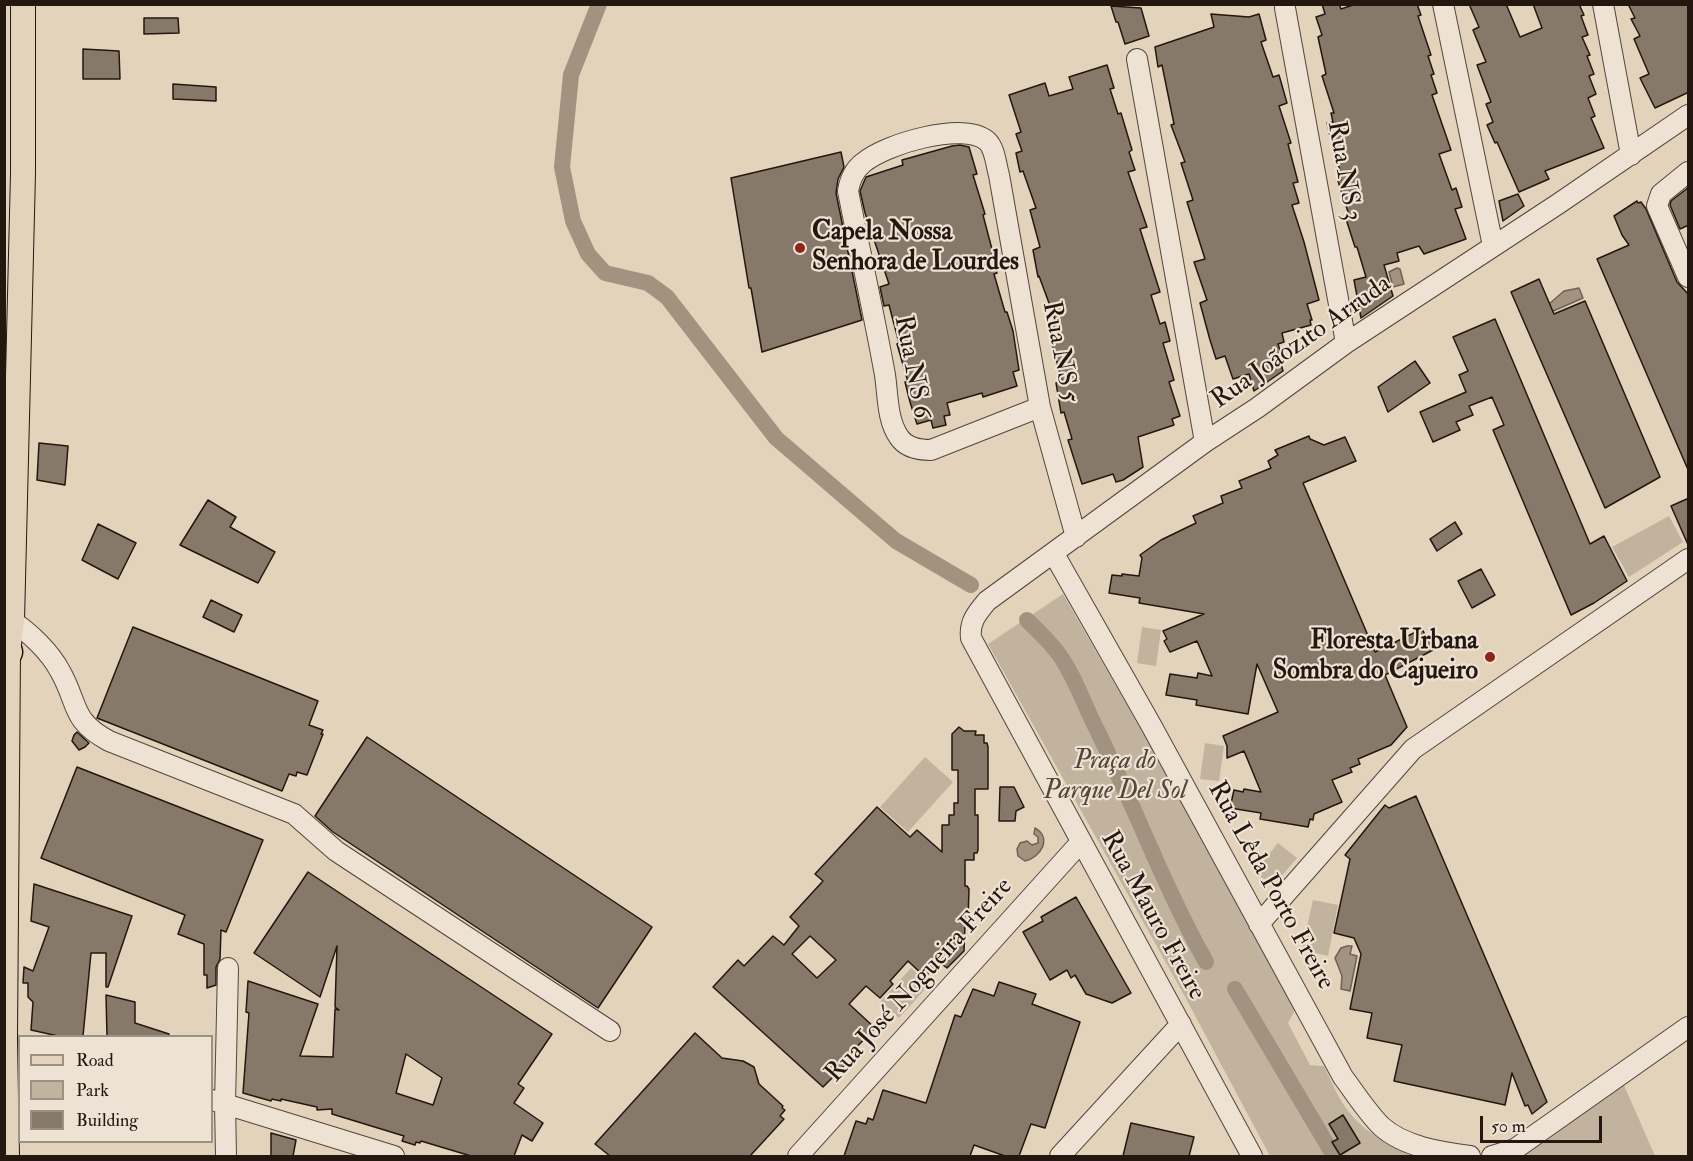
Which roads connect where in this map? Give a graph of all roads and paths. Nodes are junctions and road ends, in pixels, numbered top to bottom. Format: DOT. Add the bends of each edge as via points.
graph roads {
  1 [pos="23,4"];
  2 [pos="1443,4"];
  3 [pos="1603,4"];
  4 [pos="1285,8"];
  5 [pos="1137,59"];
  6 [pos="1689,115"];
  7 [pos="1631,155"];
  8 [pos="1689,172"];
  9 [pos="848,191"];
  10 [pos="1493,246"];
  11 [pos="1689,277"];
  12 [pos="1346,343"];
  13 [pos="1040,407"];
  14 [pos="1205,442"];
  15 [pos="1077,537"];
  16 [pos="1054,554"];
  17 [pos="1689,559"];
  18 [pos="8,638"];
  19 [pos="971,638"];
  20 [pos="1081,842"];
  21 [pos="1259,924"];
  22 [pos="228,968"];
  23 [pos="1181,1024"];
  24 [pos="1689,1027"];
  25 [pos="610,1030"];
  26 [pos="5,1039"];
  27 [pos="218,1102"];
  28 [pos="7,1156"];
  29 [pos="226,1156"];
  30 [pos="394,1156"];
  31 [pos="798,1156"];
  32 [pos="1060,1156"];
  33 [pos="1252,1156"];
  34 [pos="1470,1156"];
  35 [pos="1492,1156"];
  1 -- 18 [label="main road" via="23,173"];
  2 -- 10 [label="street"];
  3 -- 7 [label="street"];
  4 -- 12 [label="street, Rua NS 3"];
  5 -- 14 [label="street"];
  6 -- 7 [label="street, Rua Joãozito Arruda"];
  7 -- 10 [label="street, Rua Joãozito Arruda"];
  8 -- 11 [label="street" via="1661,194 1657,206"];
  9 -- 13 [label="street, Rua NS 6" via="892,423 901,441 917,450 931,450"];
  9 -- 13 [label="street, Rua NS 5" via="855,170 891,147 959,132 980,136 989,143 999,176"];
  10 -- 12 [label="street, Rua Joãozito Arruda"];
  12 -- 14 [label="street, Rua Joãozito Arruda"];
  13 -- 15 [label="street, Rua NS 5"];
  14 -- 15 [label="street, Rua Joãozito Arruda"];
  15 -- 16 [label="street, Rua Joãozito Arruda"];
  16 -- 19 [label="street, Rua Joãozito Arruda" via="987,601 970,626"];
  16 -- 21 [label="street, Rua Lêda Porto Freire"];
  17 -- 21 [label="street" via="1413,750"];
  18 -- 25 [label="street" via="29,632 60,670 83,722 94,733 294,814 336,851"];
  18 -- 26 [label="main road"];
  19 -- 20 [label="street, Rua Mauro Freire"];
  20 -- 23 [label="street, Rua Mauro Freire"];
  20 -- 31 [label="street, Rua José Nogueira Freire"];
  21 -- 34 [label="street, Rua Lêda Porto Freire" via="1343,1077 1381,1126 1413,1144"];
  22 -- 27 [label="street"];
  23 -- 32 [label="street"];
  23 -- 33 [label="street, Rua Mauro Freire"];
  24 -- 35 [label="street" via="1515,1149"];
  26 -- 28 [label="main road"];
  27 -- 29 [label="street"];
  27 -- 30 [label="street"];
}
